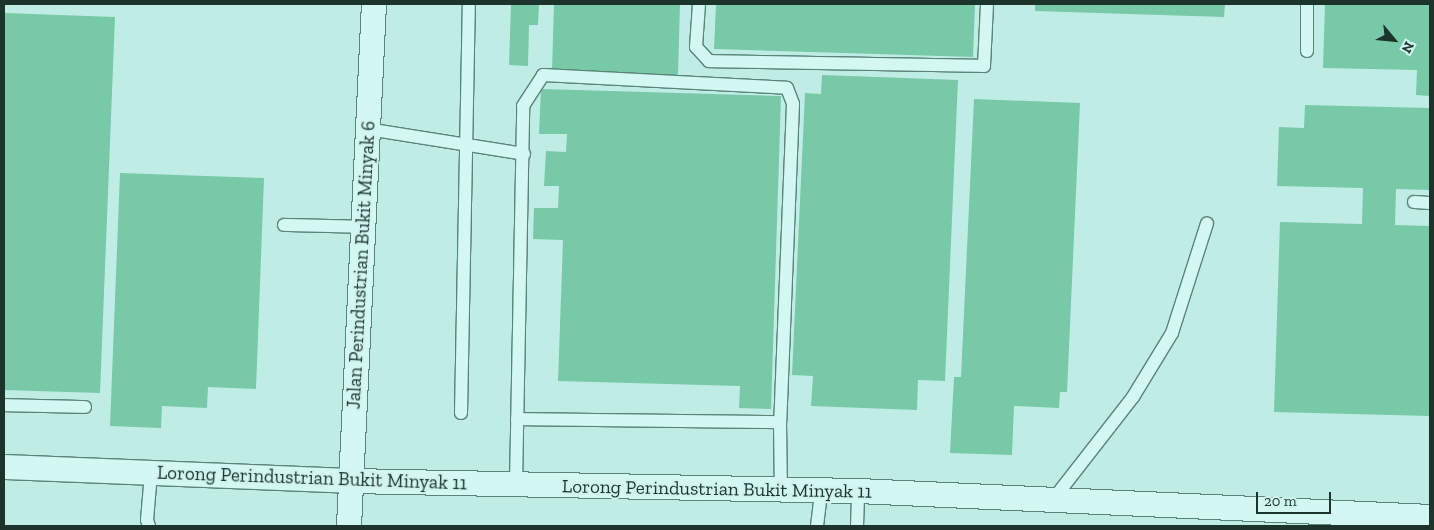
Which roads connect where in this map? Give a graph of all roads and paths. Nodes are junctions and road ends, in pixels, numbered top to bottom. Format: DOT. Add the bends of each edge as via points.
graph roads {
  1 [pos="374,4"];
  2 [pos="469,4"];
  3 [pos="699,4"];
  4 [pos="987,4"];
  5 [pos="1307,4"];
  6 [pos="1307,51"];
  7 [pos="368,129"];
  8 [pos="466,145"];
  9 [pos="524,154"];
  10 [pos="1414,202"];
  11 [pos="1430,203"];
  12 [pos="1207,223"];
  13 [pos="284,225"];
  14 [pos="364,227"];
  15 [pos="4,405"];
  16 [pos="85,407"];
  17 [pos="462,412"];
  18 [pos="518,418"];
  19 [pos="780,422"];
  20 [pos="4,467"];
  21 [pos="151,473"];
  22 [pos="350,480"];
  23 [pos="516,484"];
  24 [pos="781,490"];
  25 [pos="821,491"];
  26 [pos="858,491"];
  27 [pos="1052,500"];
  28 [pos="1430,517"];
  29 [pos="150,526"];
  30 [pos="350,526"];
  31 [pos="817,526"];
  32 [pos="857,526"];
  1 -- 7 [label="street, Jalan Perindustrian Bukit Minyak 6"];
  2 -- 8 [label="lane"];
  3 -- 4 [label="lane" via="696,47 710,61 984,66"];
  5 -- 6 [label="lane"];
  7 -- 8 [label="lane"];
  7 -- 14 [label="street, Jalan Perindustrian Bukit Minyak 6"];
  8 -- 9 [label="lane"];
  8 -- 17 [label="lane"];
  9 -- 18 [label="lane"];
  9 -- 19 [label="lane" via="523,106 543,75 787,88 793,104"];
  10 -- 11 [label="lane"];
  12 -- 27 [label="lane" via="1172,333 1133,397"];
  13 -- 14 [label="lane"];
  14 -- 22 [label="street, Jalan Perindustrian Bukit Minyak 6"];
  15 -- 16 [label="lane"];
  18 -- 19 [label="lane"];
  18 -- 23 [label="lane"];
  19 -- 24 [label="lane"];
  20 -- 21 [label="street, Lorong Perindustrian Bukit Minyak 11"];
  21 -- 22 [label="street, Lorong Perindustrian Bukit Minyak 11"];
  21 -- 29 [label="lane" via="147,520"];
  22 -- 23 [label="street, Lorong Perindustrian Bukit Minyak 11"];
  22 -- 30 [label="street, Jalan Perindustrian Bukit Minyak 6"];
  23 -- 24 [label="street, Lorong Perindustrian Bukit Minyak 11"];
  24 -- 25 [label="street, Lorong Perindustrian Bukit Minyak 11"];
  25 -- 26 [label="street, Lorong Perindustrian Bukit Minyak 11"];
  25 -- 31 [label="lane"];
  26 -- 27 [label="street, Lorong Perindustrian Bukit Minyak 11"];
  26 -- 32 [label="lane"];
  27 -- 28 [label="street, Lorong Perindustrian Bukit Minyak 11"];
}
